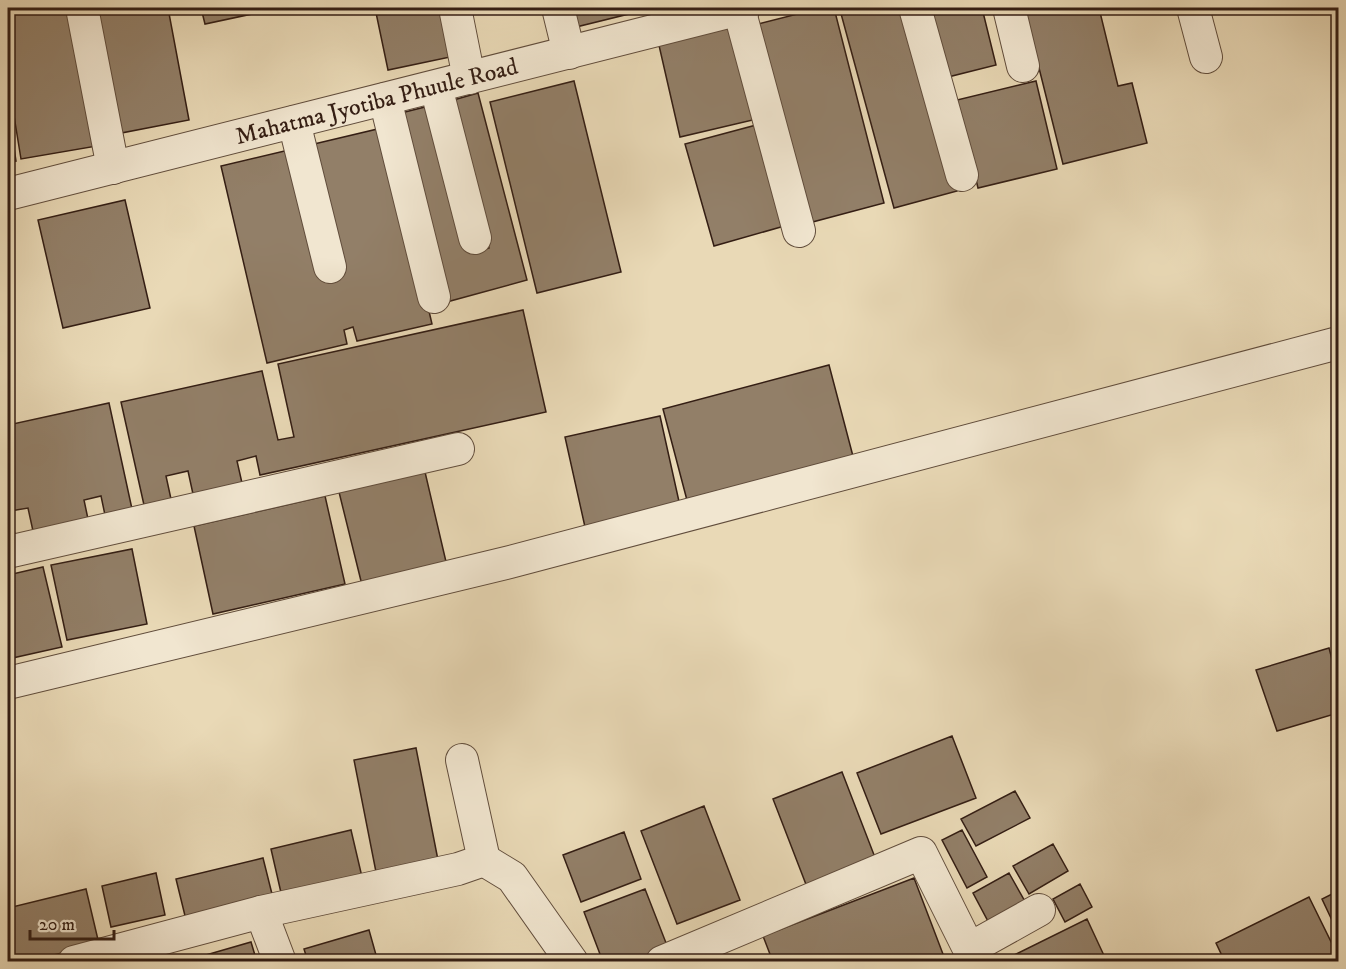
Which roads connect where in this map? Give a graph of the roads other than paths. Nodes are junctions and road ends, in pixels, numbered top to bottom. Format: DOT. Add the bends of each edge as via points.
graph roads {
  1 [pos="82,8"];
  2 [pos="454,8"];
  3 [pos="558,8"];
  4 [pos="741,8"];
  5 [pos="915,8"];
  6 [pos="1009,8"];
  7 [pos="1193,8"];
  8 [pos="569,53"];
  9 [pos="1206,57"];
  10 [pos="1023,66"];
  11 [pos="469,78"];
  12 [pos="436,87"];
  13 [pos="385,99"];
  14 [pos="294,122"];
  15 [pos="113,168"];
  16 [pos="962,175"];
  17 [pos="8,194"];
  18 [pos="799,231"];
  19 [pos="476,238"];
  20 [pos="330,267"];
  21 [pos="434,297"];
  22 [pos="1338,343"];
  23 [pos="458,449"];
  24 [pos="8,552"];
  25 [pos="8,683"];
  26 [pos="462,760"];
  27 [pos="484,860"];
  28 [pos="1039,910"];
  29 [pos="261,912"];
  30 [pos="83,960"];
  31 [pos="280,962"];
  32 [pos="572,962"];
  33 [pos="662,962"];
  1 -- 15 [label="street"];
  2 -- 11 [label="street"];
  3 -- 8 [label="street"];
  4 -- 8 [label="street, Mahatma Jyotiba Phuule Road"];
  4 -- 18 [label="street"];
  5 -- 16 [label="street"];
  6 -- 10 [label="street"];
  7 -- 9 [label="street"];
  8 -- 11 [label="street, Mahatma Jyotiba Phuule Road"];
  11 -- 12 [label="street, Mahatma Jyotiba Phuule Road"];
  12 -- 13 [label="street, Mahatma Jyotiba Phuule Road"];
  12 -- 19 [label="street"];
  13 -- 14 [label="street, Mahatma Jyotiba Phuule Road"];
  13 -- 21 [label="street"];
  14 -- 15 [label="street, Mahatma Jyotiba Phuule Road"];
  14 -- 20 [label="street"];
  15 -- 17 [label="street, Mahatma Jyotiba Phuule Road"];
  22 -- 25 [label="street" via="510,562"];
  23 -- 24 [label="street"];
  26 -- 27 [label="street"];
  27 -- 29 [label="street" via="459,869"];
  27 -- 32 [label="street" via="512,877"];
  28 -- 33 [label="street" via="969,949 921,853"];
  29 -- 30 [label="street"];
  29 -- 31 [label="street"];
}
